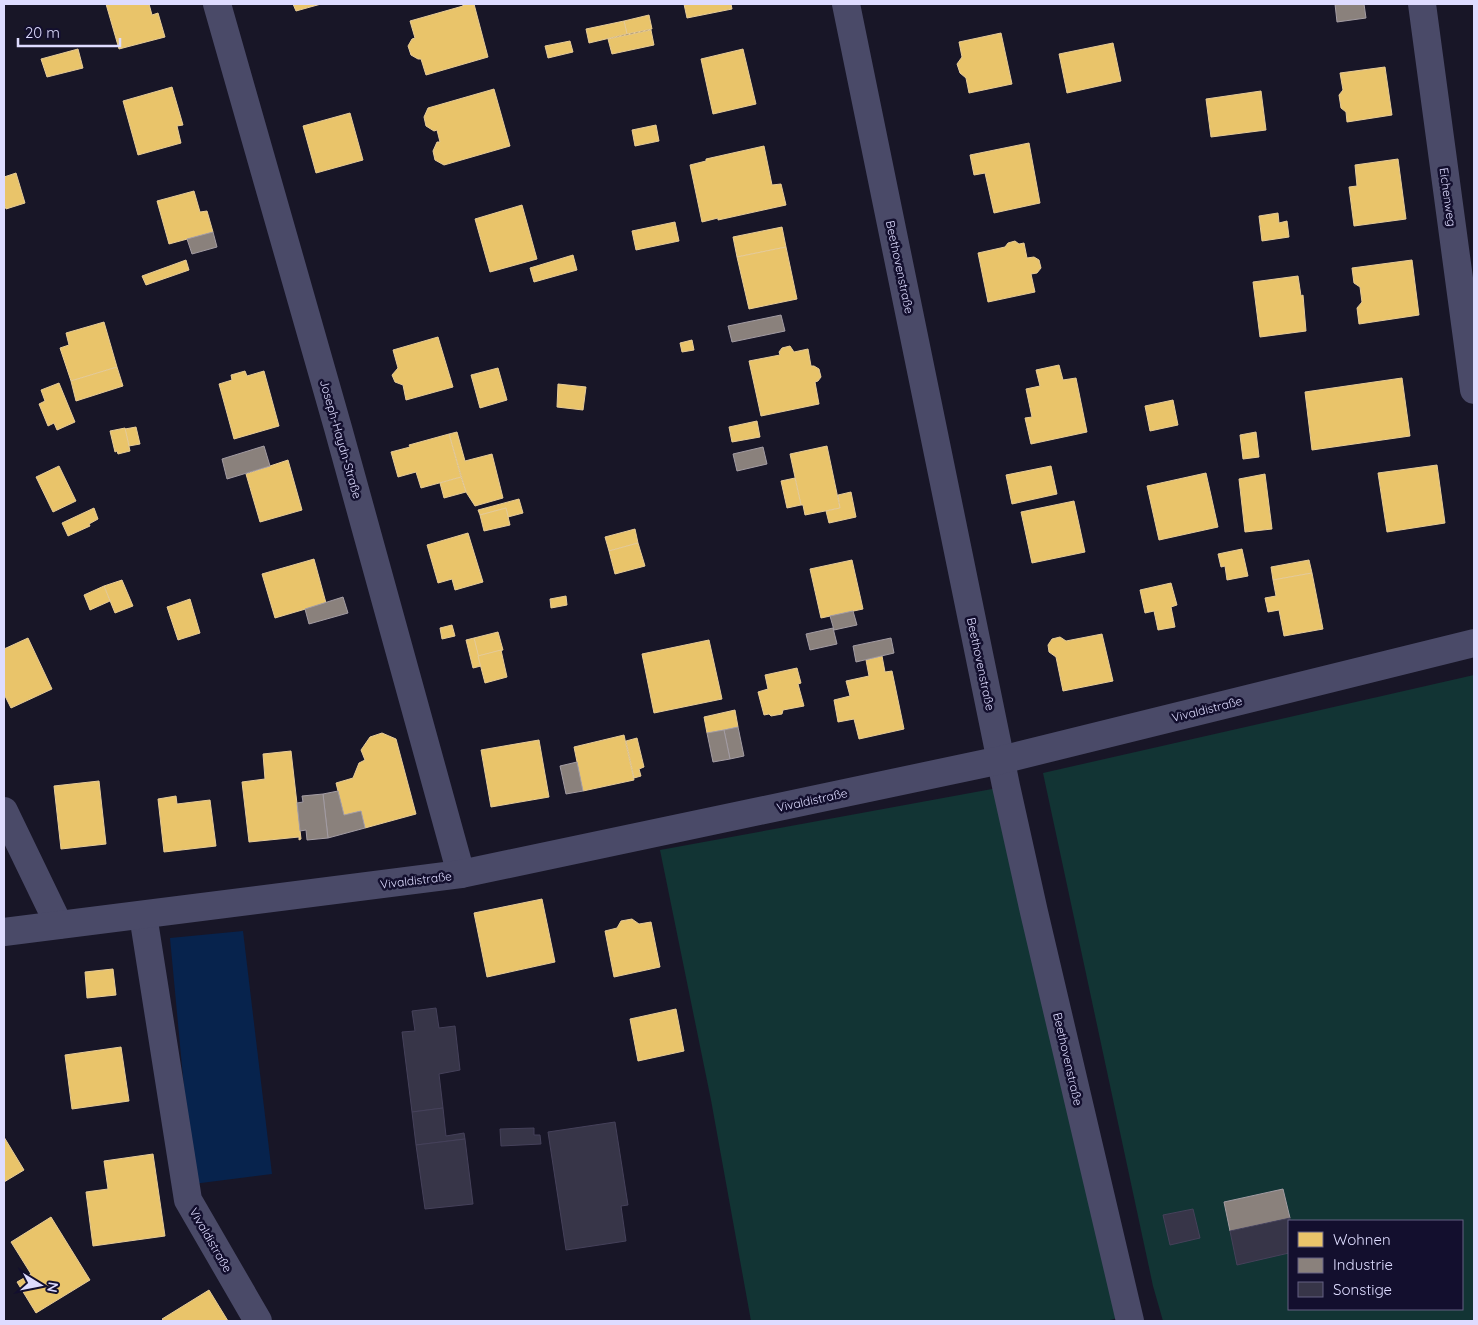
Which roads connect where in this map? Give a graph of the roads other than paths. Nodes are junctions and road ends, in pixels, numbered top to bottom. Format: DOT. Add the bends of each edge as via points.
graph roads {
  1 [pos="217,4"];
  2 [pos="846,4"];
  3 [pos="1422,4"];
  4 [pos="1474,390"];
  5 [pos="1474,643"];
  6 [pos="1001,760"];
  7 [pos="4,811"];
  8 [pos="461,874"];
  9 [pos="143,915"];
  10 [pos="59,925"];
  11 [pos="4,932"];
  12 [pos="258,1321"];
  13 [pos="1130,1321"];
  1 -- 8 [label="street, Joseph-Haydn-Straße"];
  2 -- 6 [label="street, Beethovenstraße"];
  3 -- 4 [label="street, Eichenweg"];
  5 -- 6 [label="street, Vivaldistraße"];
  6 -- 8 [label="street, Vivaldistraße"];
  6 -- 13 [label="street, Beethovenstraße"];
  7 -- 10 [label="street"];
  8 -- 9 [label="street, Vivaldistraße"];
  9 -- 10 [label="street, Vivaldistraße"];
  9 -- 12 [label="street, Vivaldistraße" via="188,1200"];
  10 -- 11 [label="street, Vivaldistraße"];
}
